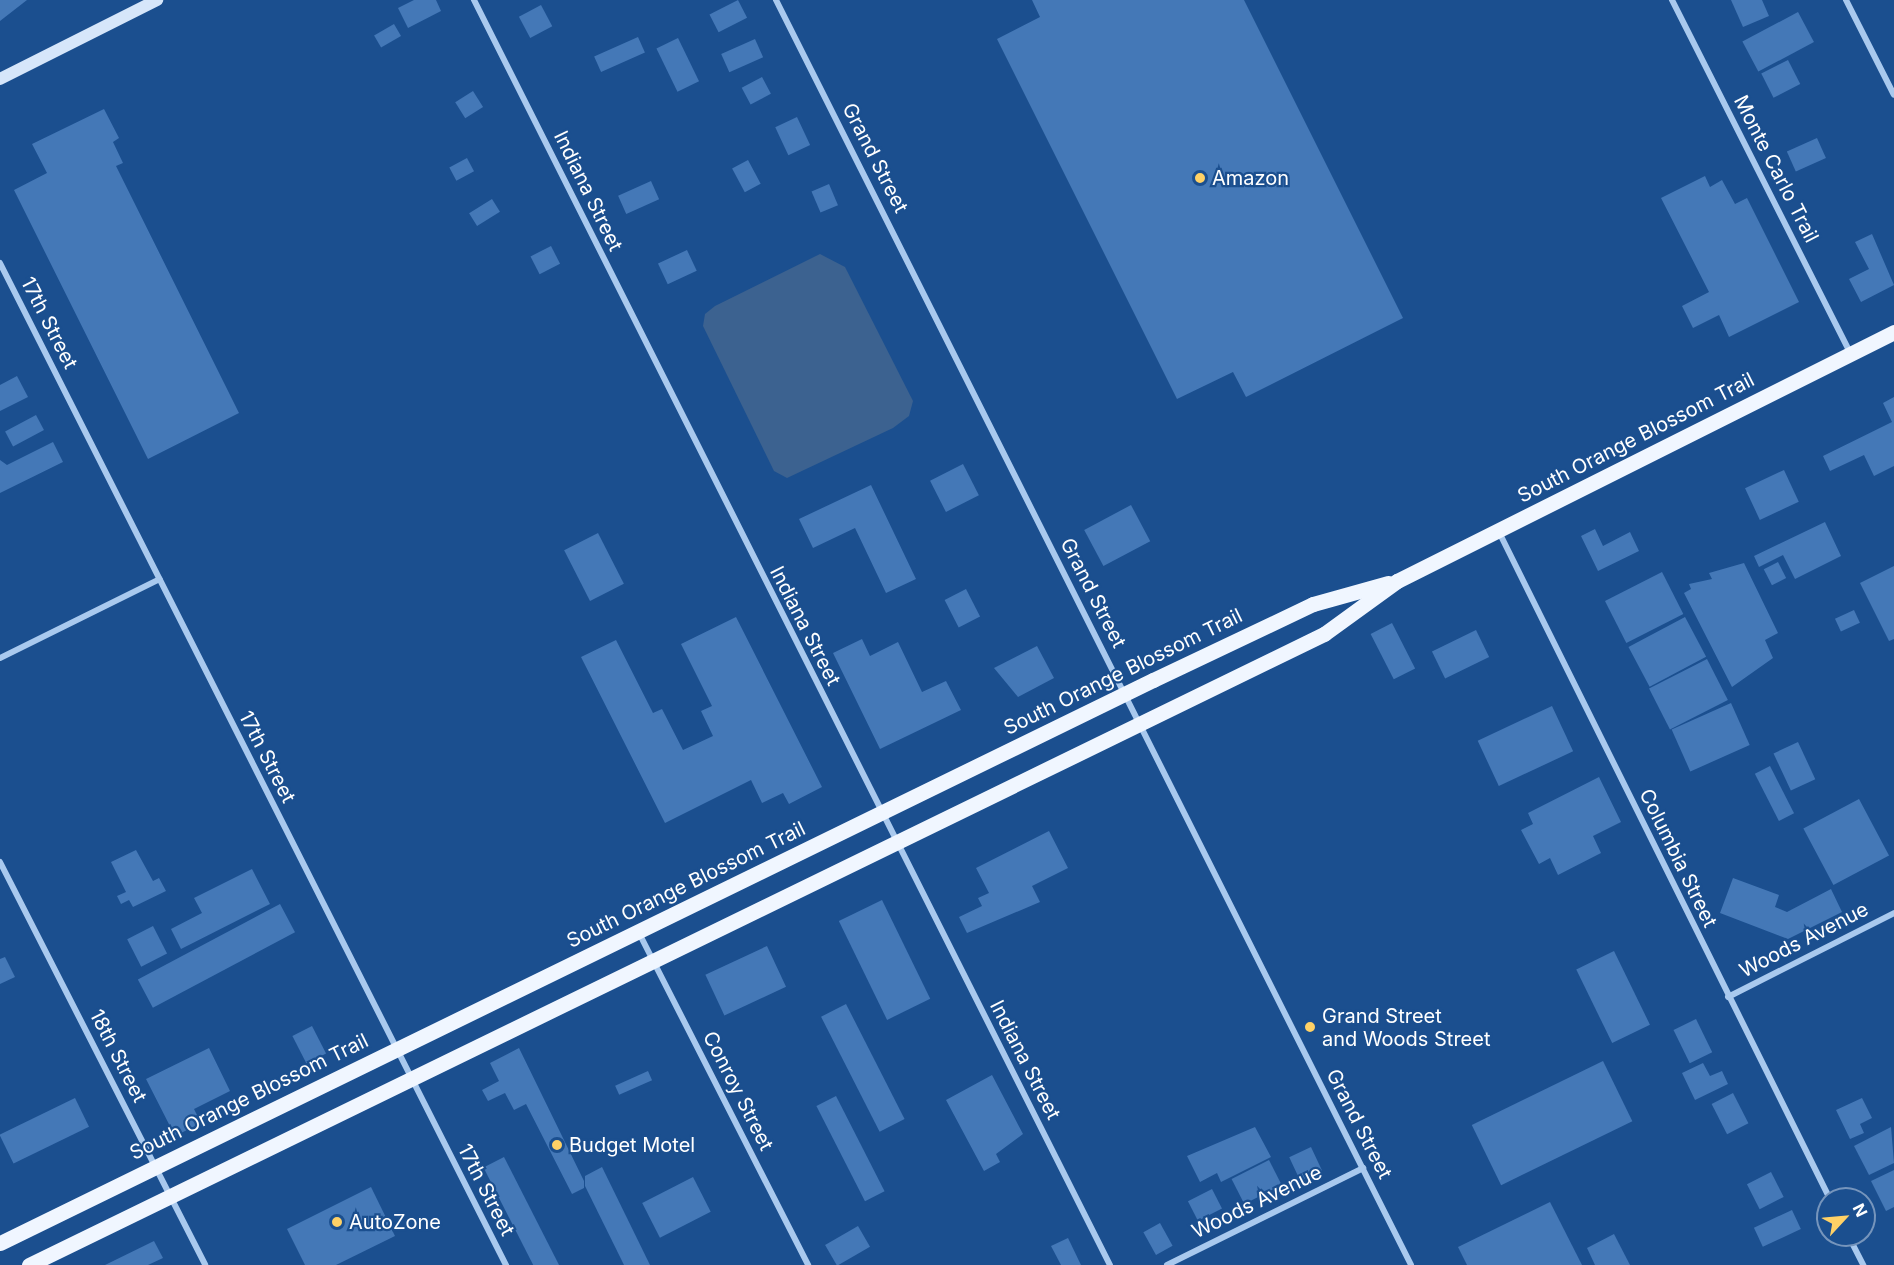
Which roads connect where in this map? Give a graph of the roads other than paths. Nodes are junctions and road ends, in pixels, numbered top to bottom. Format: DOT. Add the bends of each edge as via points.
graph roads {
  1 [pos="157,0"];
  2 [pos="474,0"];
  3 [pos="776,0"];
  4 [pos="1672,0"];
  5 [pos="1846,0"];
  6 [pos="0,79"];
  7 [pos="1894,95"];
  8 [pos="0,263"];
  9 [pos="1894,332"];
  10 [pos="1851,354"];
  11 [pos="1499,532"];
  12 [pos="160,579"];
  13 [pos="1397,581"];
  14 [pos="0,658"];
  15 [pos="1125,693"];
  16 [pos="1139,724"];
  17 [pos="881,813"];
  18 [pos="897,844"];
  19 [pos="0,862"];
  20 [pos="1894,913"];
  21 [pos="638,931"];
  22 [pos="653,960"];
  23 [pos="1728,997"];
  24 [pos="396,1049"];
  25 [pos="411,1078"];
  26 [pos="156,1166"];
  27 [pos="1363,1168"];
  28 [pos="1824,1187"];
  29 [pos="170,1195"];
  30 [pos="0,1243"];
  31 [pos="1854,1247"];
  32 [pos="30,1265"];
  33 [pos="205,1265"];
  34 [pos="506,1265"];
  35 [pos="808,1265"];
  36 [pos="1110,1265"];
  37 [pos="1167,1265"];
  38 [pos="1411,1265"];
  39 [pos="1863,1265"];
  1 -- 6 [label="street"];
  2 -- 17 [label="street, Indiana Street"];
  3 -- 15 [label="street, Grand Street"];
  4 -- 10 [label="street, Monte Carlo Trail"];
  5 -- 7 [label="street"];
  8 -- 12 [label="street, 17th Street"];
  9 -- 10 [label="main road, South Orange Blossom Trail"];
  10 -- 11 [label="main road, South Orange Blossom Trail"];
  11 -- 13 [label="main road, South Orange Blossom Trail"];
  11 -- 23 [label="street, Columbia Street"];
  12 -- 14 [label="street"];
  12 -- 24 [label="street, 17th Street"];
  13 -- 15 [label="main road, South Orange Blossom Trail" via="1313,604"];
  13 -- 16 [label="main road, South Orange Blossom Trail" via="1324,634"];
  15 -- 16 [label="street, Grand Street"];
  15 -- 17 [label="main road, South Orange Blossom Trail"];
  16 -- 18 [label="main road, South Orange Blossom Trail"];
  16 -- 27 [label="street, Grand Street"];
  17 -- 18 [label="street, Indiana Street"];
  17 -- 21 [label="main road, South Orange Blossom Trail"];
  18 -- 22 [label="main road, South Orange Blossom Trail"];
  18 -- 36 [label="street, Indiana Street"];
  19 -- 26 [label="street, 18th Street"];
  20 -- 23 [label="street, Woods Avenue"];
  21 -- 22 [label="street, Conroy Street"];
  21 -- 24 [label="main road, South Orange Blossom Trail"];
  22 -- 25 [label="main road, South Orange Blossom Trail"];
  22 -- 35 [label="street, Conroy Street"];
  23 -- 28 [label="street, Columbia Street"];
  24 -- 25 [label="street, 17th Street"];
  24 -- 26 [label="main road, South Orange Blossom Trail"];
  25 -- 29 [label="main road, South Orange Blossom Trail"];
  25 -- 34 [label="street, 17th Street"];
  26 -- 29 [label="street, 18th Street"];
  26 -- 30 [label="main road, South Orange Blossom Trail"];
  27 -- 37 [label="street, Woods Avenue"];
  27 -- 38 [label="street, Grand Street"];
  29 -- 32 [label="main road, South Orange Blossom Trail"];
  29 -- 33 [label="street, 18th Street"];
  31 -- 39 [label="street"];
}
